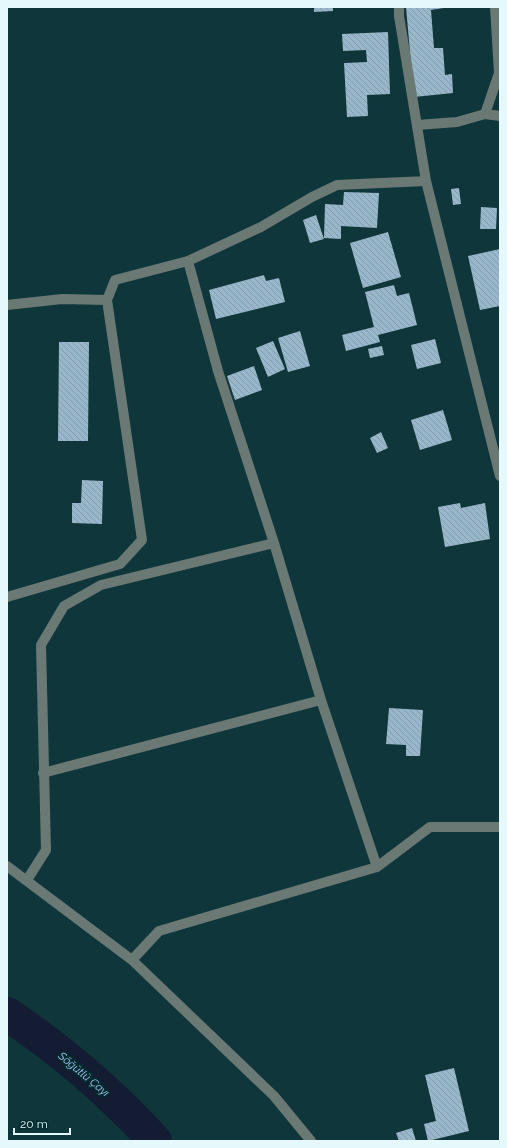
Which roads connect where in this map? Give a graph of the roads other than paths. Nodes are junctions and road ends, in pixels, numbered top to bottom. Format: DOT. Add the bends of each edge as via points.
graph roads {
  1 [pos="399,7"];
  2 [pos="496,7"];
  3 [pos="485,114"];
  4 [pos="500,116"];
  5 [pos="417,125"];
  6 [pos="426,181"];
  7 [pos="188,261"];
  8 [pos="107,300"];
  9 [pos="7,306"];
  10 [pos="500,476"];
  11 [pos="274,543"];
  12 [pos="7,597"];
  13 [pos="321,700"];
  14 [pos="43,773"];
  15 [pos="500,827"];
  16 [pos="7,866"];
  17 [pos="377,867"];
  18 [pos="27,880"];
  19 [pos="132,960"];
  20 [pos="311,1141"];
  1 -- 5 [label="street"];
  2 -- 3 [label="street" via="499,73"];
  3 -- 4 [label="street"];
  3 -- 5 [label="street" via="457,122"];
  5 -- 6 [label="street"];
  6 -- 7 [label="street" via="337,185 261,227"];
  6 -- 10 [label="street"];
  7 -- 8 [label="street" via="115,280"];
  7 -- 11 [label="street" via="218,371"];
  8 -- 9 [label="street" via="62,299"];
  8 -- 12 [label="street" via="142,540 120,564"];
  11 -- 13 [label="street"];
  11 -- 14 [label="street" via="101,585 64,606 41,645"];
  13 -- 14 [label="street"];
  13 -- 17 [label="street"];
  14 -- 18 [label="street" via="46,850"];
  15 -- 17 [label="street" via="430,827"];
  16 -- 18 [label="street"];
  17 -- 19 [label="street" via="159,931"];
  18 -- 19 [label="street"];
  19 -- 20 [label="street" via="274,1096"];
}
